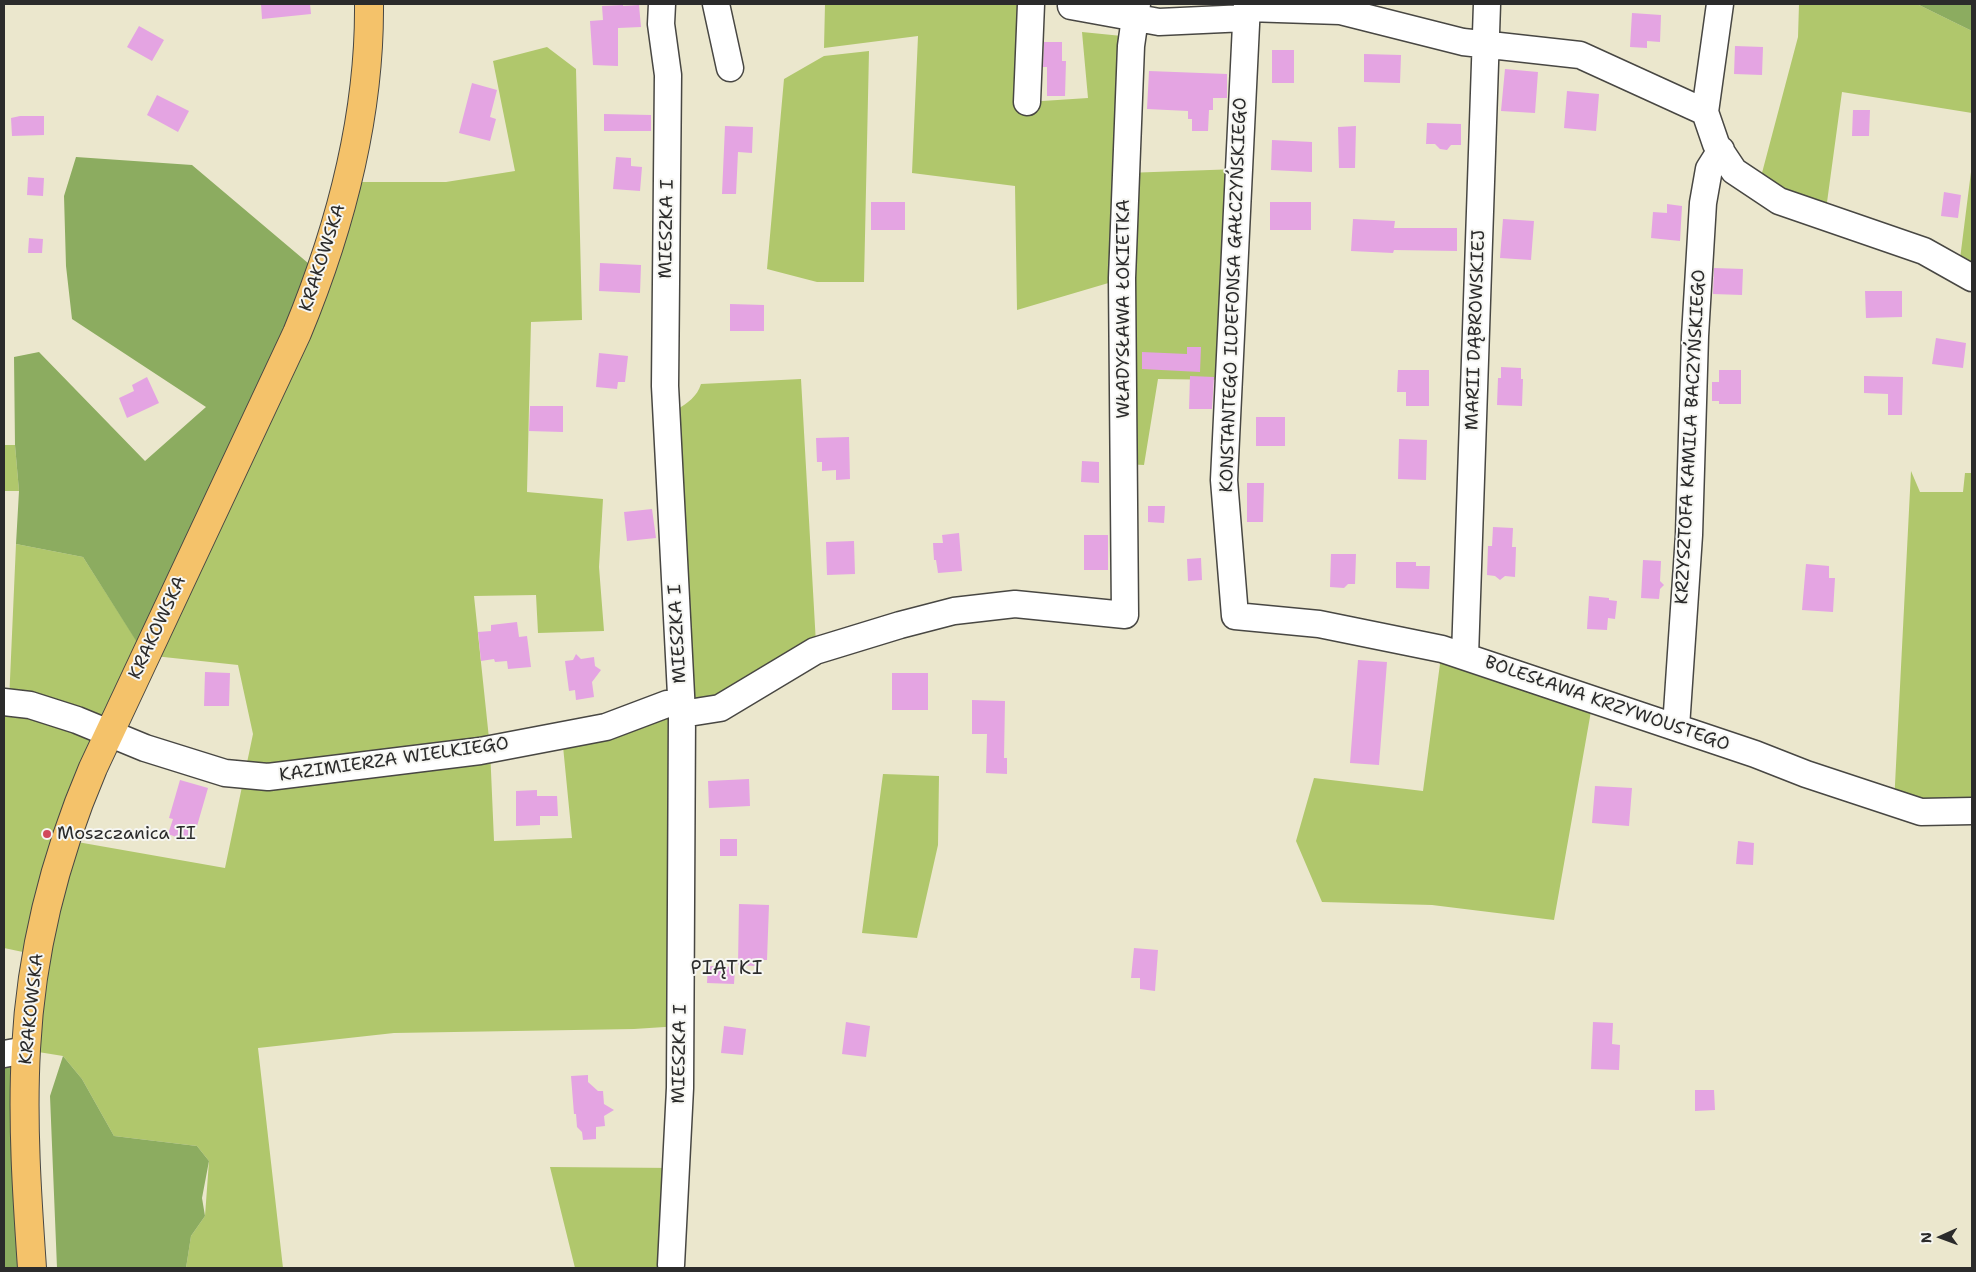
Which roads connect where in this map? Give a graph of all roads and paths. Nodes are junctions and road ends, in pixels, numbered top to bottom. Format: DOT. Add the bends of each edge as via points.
graph roads {
  1 [pos="369,4"];
  2 [pos="662,4"];
  3 [pos="716,4"];
  4 [pos="1031,4"];
  5 [pos="1487,4"];
  6 [pos="1720,4"];
  7 [pos="1071,6"];
  8 [pos="1247,10"];
  9 [pos="1136,11"];
  10 [pos="1485,45"];
  11 [pos="730,68"];
  12 [pos="1027,102"];
  13 [pos="1706,112"];
  14 [pos="1721,150"];
  15 [pos="1972,278"];
  16 [pos="1235,616"];
  17 [pos="1465,656"];
  18 [pos="4,702"];
  19 [pos="681,709"];
  20 [pos="1676,727"];
  21 [pos="109,732"];
  22 [pos="1972,811"];
  23 [pos="15,1052"];
  24 [pos="671,1265"];
  25 [pos="32,1268"];
  1 -- 21 [label="main road, KRAKOWSKA" via="358,130 338,218 321,274 297,333"];
  2 -- 19 [label="street, MIESZKA I" via="661,24 668,75 665,386"];
  3 -- 11 [label="street"];
  4 -- 12 [label="street"];
  5 -- 10 [label="street, MARII DĄBROWSKIEJ"];
  6 -- 13 [label="street"];
  7 -- 9 [label="street"];
  8 -- 9 [label="street" via="1159,22"];
  8 -- 10 [label="street" via="1340,11"];
  8 -- 16 [label="street, KONSTANTEGO ILDEFONSA GAŁCZYŃSKIEGO" via="1224,480"];
  9 -- 19 [label="street, WŁADYSŁAWA ŁOKIETKA" via="1130,46 1122,278 1125,615 1015,604 954,611 815,651 720,708"];
  10 -- 13 [label="street" via="1580,55"];
  10 -- 17 [label="street, MARII DĄBROWSKIEJ"];
  13 -- 14 [label="street"];
  14 -- 15 [label="street" via="1734,171 1779,201 1924,251"];
  14 -- 20 [label="street, KRZYSZTOFA KAMILA BACZYŃSKIEGO" via="1709,170 1703,203 1689,534"];
  16 -- 17 [label="street, BOLESŁAWA KRZYWOUSTEGO" via="1320,624"];
  17 -- 20 [label="street, BOLESŁAWA KRZYWOUSTEGO"];
  18 -- 21 [label="street, KAZIMIERZA WIELKIEGO" via="30,705"];
  19 -- 21 [label="street, KAZIMIERZA WIELKIEGO" via="667,704 606,727 480,750 268,777 225,773 146,748"];
  19 -- 24 [label="street, MIESZKA I" via="680,1088"];
  20 -- 22 [label="street, BOLESŁAWA KRZYWOUSTEGO" via="1921,812"];
  21 -- 23 [label="main road, KRAKOWSKA" via="78,802 53,883 29,1011"];
  23 -- 25 [label="main road, KRAKOWSKA" via="25,1133"];
}
